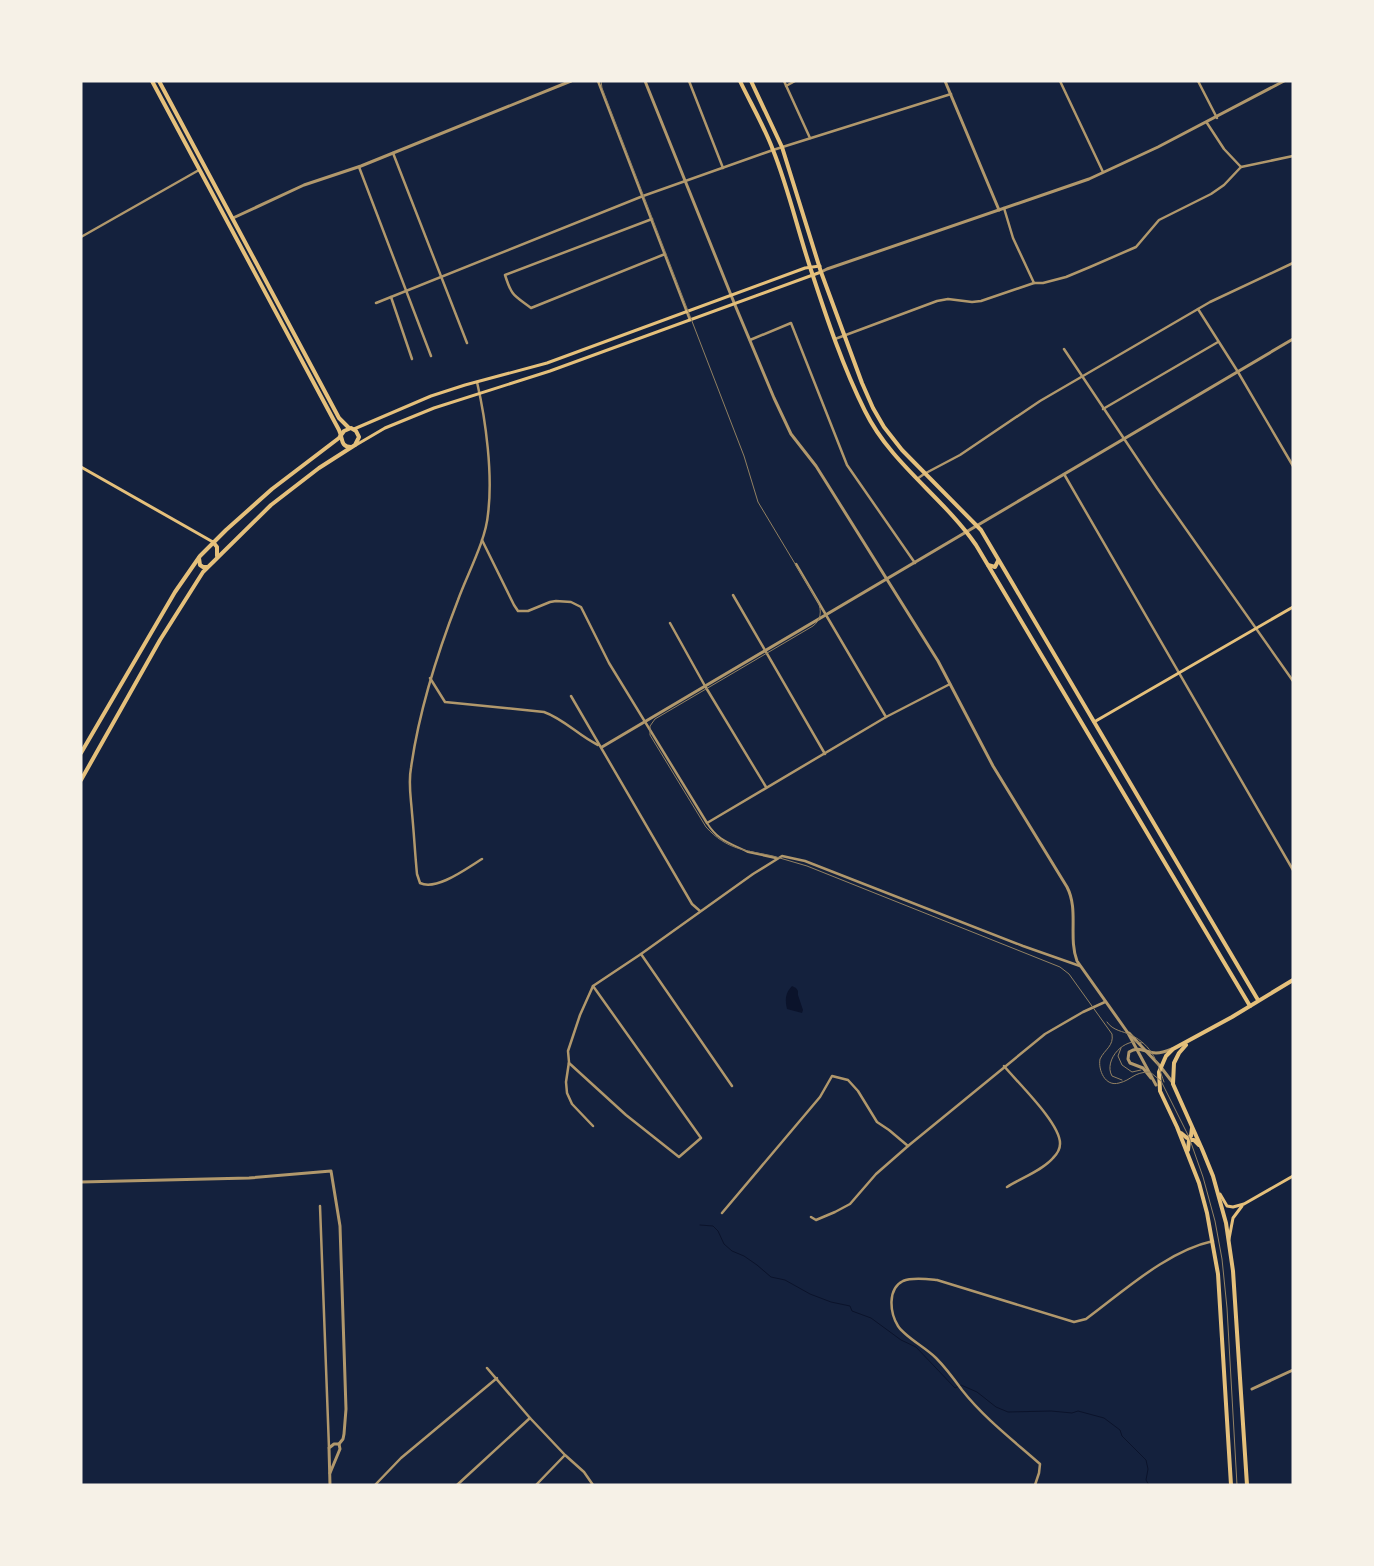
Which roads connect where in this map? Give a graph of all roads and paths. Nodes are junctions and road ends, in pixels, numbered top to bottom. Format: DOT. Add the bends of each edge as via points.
graph roads {
  1 [pos="152,81"];
  2 [pos="159,81"];
  3 [pos="571,81"];
  4 [pos="598,81"];
  5 [pos="645,81"];
  6 [pos="689,81"];
  7 [pos="740,81"];
  8 [pos="751,81"];
  9 [pos="784,81"];
  10 [pos="795,81"];
  11 [pos="946,81"];
  12 [pos="1060,81"];
  13 [pos="1198,81"];
  14 [pos="1284,81"];
  15 [pos="786,86"];
  16 [pos="951,94"];
  17 [pos="1217,118"];
  18 [pos="1208,122"];
  19 [pos="810,138"];
  20 [pos="782,148"];
  21 [pos="773,150"];
  22 [pos="393,153"];
  23 [pos="1293,156"];
  24 [pos="205,166"];
  25 [pos="359,167"];
  26 [pos="1241,167"];
  27 [pos="723,168"];
  28 [pos="200,170"];
  29 [pos="1104,173"];
  30 [pos="686,182"];
  31 [pos="643,196"];
  32 [pos="1004,208"];
  33 [pos="999,210"];
  34 [pos="233,218"];
  35 [pos="652,219"];
  36 [pos="81,237"];
  37 [pos="665,254"];
  38 [pos="1293,263"];
  39 [pos="820,266"];
  40 [pos="810,268"];
  41 [pos="827,269"];
  42 [pos="821,272"];
  43 [pos="812,275"];
  44 [pos="442,277"];
  45 [pos="1034,284"];
  46 [pos="406,291"];
  47 [pos="731,295"];
  48 [pos="391,297"];
  49 [pos="376,303"];
  50 [pos="735,305"];
  51 [pos="1198,309"];
  52 [pos="686,311"];
  53 [pos="690,320"];
  54 [pos="844,336"];
  55 [pos="835,339"];
  56 [pos="1293,339"];
  57 [pos="750,340"];
  58 [pos="1219,342"];
  59 [pos="467,343"];
  60 [pos="1064,349"];
  61 [pos="431,356"];
  62 [pos="412,359"];
  63 [pos="1238,372"];
  64 [pos="1082,377"];
  65 [pos="477,382"];
  66 [pos="480,393"];
  67 [pos="1103,409"];
  68 [pos="351,429"];
  69 [pos="341,435"];
  70 [pos="1124,439"];
  71 [pos="354,446"];
  72 [pos="1293,466"];
  73 [pos="81,467"];
  74 [pos="924,474"];
  75 [pos="1064,474"];
  76 [pos="917,479"];
  77 [pos="977,525"];
  78 [pos="966,532"];
  79 [pos="482,540"];
  80 [pos="213,542"];
  81 [pos="200,556"];
  82 [pos="216,557"];
  83 [pos="998,561"];
  84 [pos="916,563"];
  85 [pos="796,564"];
  86 [pos="988,565"];
  87 [pos="208,567"];
  88 [pos="1003,570"];
  89 [pos="189,571"];
  90 [pos="994,575"];
  91 [pos="199,578"];
  92 [pos="887,579"];
  93 [pos="733,596"];
  94 [pos="1293,607"];
  95 [pos="826,615"];
  96 [pos="670,623"];
  97 [pos="1256,628"];
  98 [pos="766,651"];
  99 [pos="1178,673"];
  100 [pos="430,678"];
  101 [pos="1293,681"];
  102 [pos="950,684"];
  103 [pos="706,686"];
  104 [pos="571,696"];
  105 [pos="886,718"];
  106 [pos="644,721"];
  107 [pos="1093,722"];
  108 [pos="1085,727"];
  109 [pos="602,747"];
  110 [pos="81,753"];
  111 [pos="825,754"];
  112 [pos="81,780"];
  113 [pos="766,787"];
  114 [pos="707,823"];
  115 [pos="748,852"];
  116 [pos="482,859"];
  117 [pos="778,859"];
  118 [pos="1293,870"];
  119 [pos="700,911"];
  120 [pos="641,954"];
  121 [pos="1081,966"];
  122 [pos="1293,980"];
  123 [pos="593,986"];
  124 [pos="1258,1000"];
  125 [pos="1105,1002"];
  126 [pos="1250,1006"];
  127 [pos="1124,1027"];
  128 [pos="1189,1042"];
  129 [pos="1136,1049"];
  130 [pos="1142,1049"];
  131 [pos="1173,1049"];
  132 [pos="569,1062"];
  133 [pos="1004,1066"];
  134 [pos="1160,1066"];
  135 [pos="1173,1084"];
  136 [pos="1156,1085"];
  137 [pos="732,1086"];
  138 [pos="1160,1091"];
  139 [pos="1191,1122"];
  140 [pos="593,1126"];
  141 [pos="1177,1127"];
  142 [pos="908,1146"];
  143 [pos="1202,1149"];
  144 [pos="1188,1154"];
  145 [pos="1293,1176"];
  146 [pos="81,1182"];
  147 [pos="1007,1187"];
  148 [pos="1216,1187"];
  149 [pos="1244,1204"];
  150 [pos="320,1206"];
  151 [pos="722,1212"];
  152 [pos="811,1217"];
  153 [pos="1213,1242"];
  154 [pos="1230,1248"];
  155 [pos="487,1368"];
  156 [pos="1293,1370"];
  157 [pos="497,1378"];
  158 [pos="1252,1389"];
  159 [pos="530,1418"];
  160 [pos="338,1444"];
  161 [pos="329,1448"];
  162 [pos="565,1455"];
  163 [pos="330,1474"];
  164 [pos="330,1485"];
  165 [pos="375,1485"];
  166 [pos="457,1485"];
  167 [pos="536,1485"];
  168 [pos="593,1485"];
  169 [pos="1034,1485"];
  170 [pos="1231,1485"];
  171 [pos="1247,1485"];
  1 -- 28 [label="main road"];
  2 -- 24 [label="main road"];
  3 -- 22 [label="street"];
  4 -- 31 [label="street"];
  5 -- 30 [label="street"];
  6 -- 27 [label="street"];
  7 -- 21 [label="main road"];
  8 -- 20 [label="main road"];
  9 -- 15 [label="street"];
  10 -- 15 [label="street"];
  11 -- 16 [label="street"];
  12 -- 29 [label="street"];
  13 -- 17 [label="street"];
  14 -- 17 [label="street"];
  15 -- 19 [label="street"];
  16 -- 19 [label="street"];
  16 -- 33 [label="street"];
  17 -- 18 [label="street"];
  18 -- 26 [label="street" via="1224,149"];
  18 -- 29 [label="street"];
  19 -- 20 [label="street"];
  20 -- 21 [label="street"];
  20 -- 39 [label="main road"];
  21 -- 27 [label="street"];
  21 -- 40 [label="main road"];
  22 -- 25 [label="street"];
  22 -- 44 [label="street"];
  23 -- 26 [label="street"];
  24 -- 28 [label="main road"];
  24 -- 34 [label="main road"];
  25 -- 34 [label="street" via="304,184"];
  25 -- 46 [label="street"];
  26 -- 45 [label="street" via="1211,194 1159,220 1136,247 1066,277"];
  27 -- 30 [label="street"];
  28 -- 36 [label="street"];
  28 -- 69 [label="main road"];
  29 -- 32 [label="street"];
  30 -- 31 [label="street"];
  30 -- 47 [label="street"];
  31 -- 35 [label="street"];
  31 -- 44 [label="street"];
  32 -- 33 [label="street"];
  32 -- 45 [label="street" via="1013,238"];
  33 -- 41 [label="street"];
  34 -- 68 [label="main road" via="339,418"];
  35 -- 37 [label="street"];
  35 -- 37 [label="street" via="505,275 508,285 512,294 531,308"];
  37 -- 52 [label="street"];
  38 -- 51 [label="street"];
  39 -- 40 [label="main road"];
  39 -- 41 [label="street"];
  39 -- 42 [label="main road"];
  40 -- 43 [label="main road"];
  40 -- 47 [label="main road"];
  41 -- 42 [label="street"];
  42 -- 43 [label="main road"];
  42 -- 54 [label="main road"];
  43 -- 50 [label="main road"];
  43 -- 55 [label="main road"];
  44 -- 46 [label="street"];
  44 -- 59 [label="street"];
  45 -- 54 [label="street" via="981,301 937,301"];
  46 -- 48 [label="street"];
  46 -- 61 [label="street"];
  47 -- 50 [label="street"];
  47 -- 52 [label="main road"];
  48 -- 49 [label="street"];
  48 -- 62 [label="street"];
  50 -- 53 [label="main road"];
  50 -- 57 [label="street"];
  51 -- 58 [label="street"];
  51 -- 64 [label="street"];
  52 -- 53 [label="street"];
  52 -- 65 [label="main road" via="547,363"];
  53 -- 66 [label="main road"];
  54 -- 55 [label="street"];
  54 -- 74 [label="main road" via="881,421"];
  55 -- 76 [label="main road" via="865,412 882,439"];
  56 -- 63 [label="street"];
  57 -- 84 [label="street" via="791,323 847,464"];
  57 -- 92 [label="street" via="791,434 830,487"];
  58 -- 63 [label="street"];
  58 -- 67 [label="street"];
  60 -- 64 [label="street"];
  63 -- 70 [label="street"];
  63 -- 72 [label="street"];
  64 -- 67 [label="street"];
  64 -- 74 [label="street" via="960,455"];
  65 -- 66 [label="street"];
  65 -- 68 [label="main road" via="431,396"];
  66 -- 71 [label="main road" via="412,417"];
  66 -- 79 [label="street" via="489,491 488,516"];
  67 -- 70 [label="street"];
  68 -- 69 [label="main road"];
  68 -- 71 [label="main road" via="359,438"];
  69 -- 71 [label="main road" via="343,444"];
  69 -- 80 [label="main road" via="272,489"];
  70 -- 75 [label="street"];
  70 -- 97 [label="street"];
  71 -- 82 [label="main road" via="280,498"];
  73 -- 80 [label="main road"];
  74 -- 76 [label="street"];
  74 -- 77 [label="main road"];
  75 -- 77 [label="street"];
  75 -- 99 [label="street"];
  76 -- 78 [label="main road"];
  77 -- 78 [label="street"];
  77 -- 83 [label="main road"];
  78 -- 84 [label="street"];
  78 -- 86 [label="main road"];
  79 -- 100 [label="street"];
  79 -- 106 [label="street" via="518,611 528,611 556,601 576,603 581,607 609,663"];
  80 -- 81 [label="main road"];
  80 -- 82 [label="main road" via="218,551"];
  81 -- 87 [label="main road" via="200,565"];
  81 -- 89 [label="main road"];
  82 -- 87 [label="main road"];
  83 -- 86 [label="main road" via="995,567"];
  83 -- 88 [label="main road"];
  84 -- 92 [label="street"];
  85 -- 95 [label="street"];
  86 -- 90 [label="main road"];
  87 -- 91 [label="main road"];
  88 -- 90 [label="main road" via="997,569"];
  88 -- 107 [label="main road"];
  89 -- 91 [label="main road" via="197,570"];
  89 -- 110 [label="main road"];
  90 -- 108 [label="main road"];
  91 -- 112 [label="main road"];
  92 -- 95 [label="street"];
  92 -- 102 [label="street"];
  93 -- 98 [label="street"];
  94 -- 97 [label="main road"];
  95 -- 98 [label="street"];
  95 -- 105 [label="street"];
  96 -- 103 [label="street"];
  97 -- 99 [label="main road"];
  97 -- 101 [label="street"];
  98 -- 103 [label="street"];
  98 -- 111 [label="street"];
  99 -- 107 [label="main road"];
  99 -- 118 [label="street"];
  100 -- 109 [label="street" via="445,702 544,712"];
  100 -- 116 [label="street" via="409,783 418,881 423,885 438,884"];
  102 -- 105 [label="street"];
  102 -- 121 [label="street" via="993,766 1071,894 1074,949"];
  103 -- 106 [label="street"];
  103 -- 113 [label="street"];
  104 -- 109 [label="street"];
  105 -- 111 [label="street"];
  106 -- 109 [label="street"];
  106 -- 114 [label="street"];
  107 -- 108 [label="main road"];
  107 -- 124 [label="main road"];
  108 -- 126 [label="main road"];
  109 -- 119 [label="street" via="692,904"];
  111 -- 113 [label="street"];
  113 -- 114 [label="street"];
  114 -- 115 [label="street" via="721,839"];
  115 -- 117 [label="street"];
  117 -- 119 [label="street"];
  117 -- 121 [label="street" via="782,856 804,861"];
  119 -- 120 [label="street"];
  120 -- 123 [label="street"];
  120 -- 137 [label="street"];
  121 -- 125 [label="street"];
  122 -- 124 [label="main road"];
  123 -- 132 [label="street" via="568,1051"];
  123 -- 132 [label="street" via="701,1138 679,1157 626,1115"];
  124 -- 126 [label="main road"];
  125 -- 127 [label="street"];
  125 -- 133 [label="street" via="1045,1034"];
  126 -- 128 [label="main road"];
  127 -- 129 [label="street"];
  127 -- 130 [label="street"];
  128 -- 131 [label="main road"];
  128 -- 135 [label="main road" via="1174,1063"];
  129 -- 130 [label="street"];
  129 -- 136 [label="street"];
  129 -- 136 [label="street" via="1129,1052 1128,1061 1145,1069"];
  130 -- 131 [label="street" via="1160,1053"];
  130 -- 134 [label="street"];
  131 -- 134 [label="main road"];
  132 -- 140 [label="street" via="566,1086 569,1098"];
  133 -- 142 [label="street"];
  133 -- 147 [label="street" via="1041,1108 1054,1126 1060,1142 1053,1158"];
  134 -- 135 [label="street"];
  134 -- 138 [label="main road"];
  135 -- 139 [label="main road"];
  136 -- 138 [label="street"];
  138 -- 141 [label="main road"];
  139 -- 141 [label="main road" via="1192,1136 1188,1138"];
  139 -- 143 [label="main road"];
  141 -- 144 [label="main road"];
  142 -- 151 [label="street" via="877,1122 848,1080 832,1076 820,1097"];
  142 -- 152 [label="street" via="876,1174 850,1204 816,1220"];
  143 -- 144 [label="main road" via="1194,1140 1189,1140"];
  143 -- 148 [label="main road"];
  144 -- 153 [label="main road" via="1199,1183"];
  145 -- 149 [label="main road"];
  146 -- 160 [label="street" via="241,1179 331,1171 340,1226 346,1409 343,1439"];
  148 -- 149 [label="main road" via="1227,1206"];
  148 -- 154 [label="main road"];
  149 -- 154 [label="main road" via="1231,1223"];
  150 -- 161 [label="street"];
  153 -- 169 [label="street" via="1197,1245 1158,1266 1080,1322 937,1280 908,1280 895,1288 891,1301 899,1327 937,1358 1002,1431 1040,1464"];
  153 -- 170 [label="main road" via="1218,1274"];
  154 -- 171 [label="main road"];
  155 -- 157 [label="street"];
  156 -- 158 [label="street"];
  157 -- 159 [label="street"];
  157 -- 165 [label="street" via="401,1458"];
  159 -- 162 [label="street"];
  159 -- 166 [label="street"];
  160 -- 161 [label="street"];
  160 -- 163 [label="street" via="340,1449"];
  161 -- 163 [label="street"];
  162 -- 167 [label="street"];
  162 -- 168 [label="street"];
  163 -- 164 [label="street"];
}
